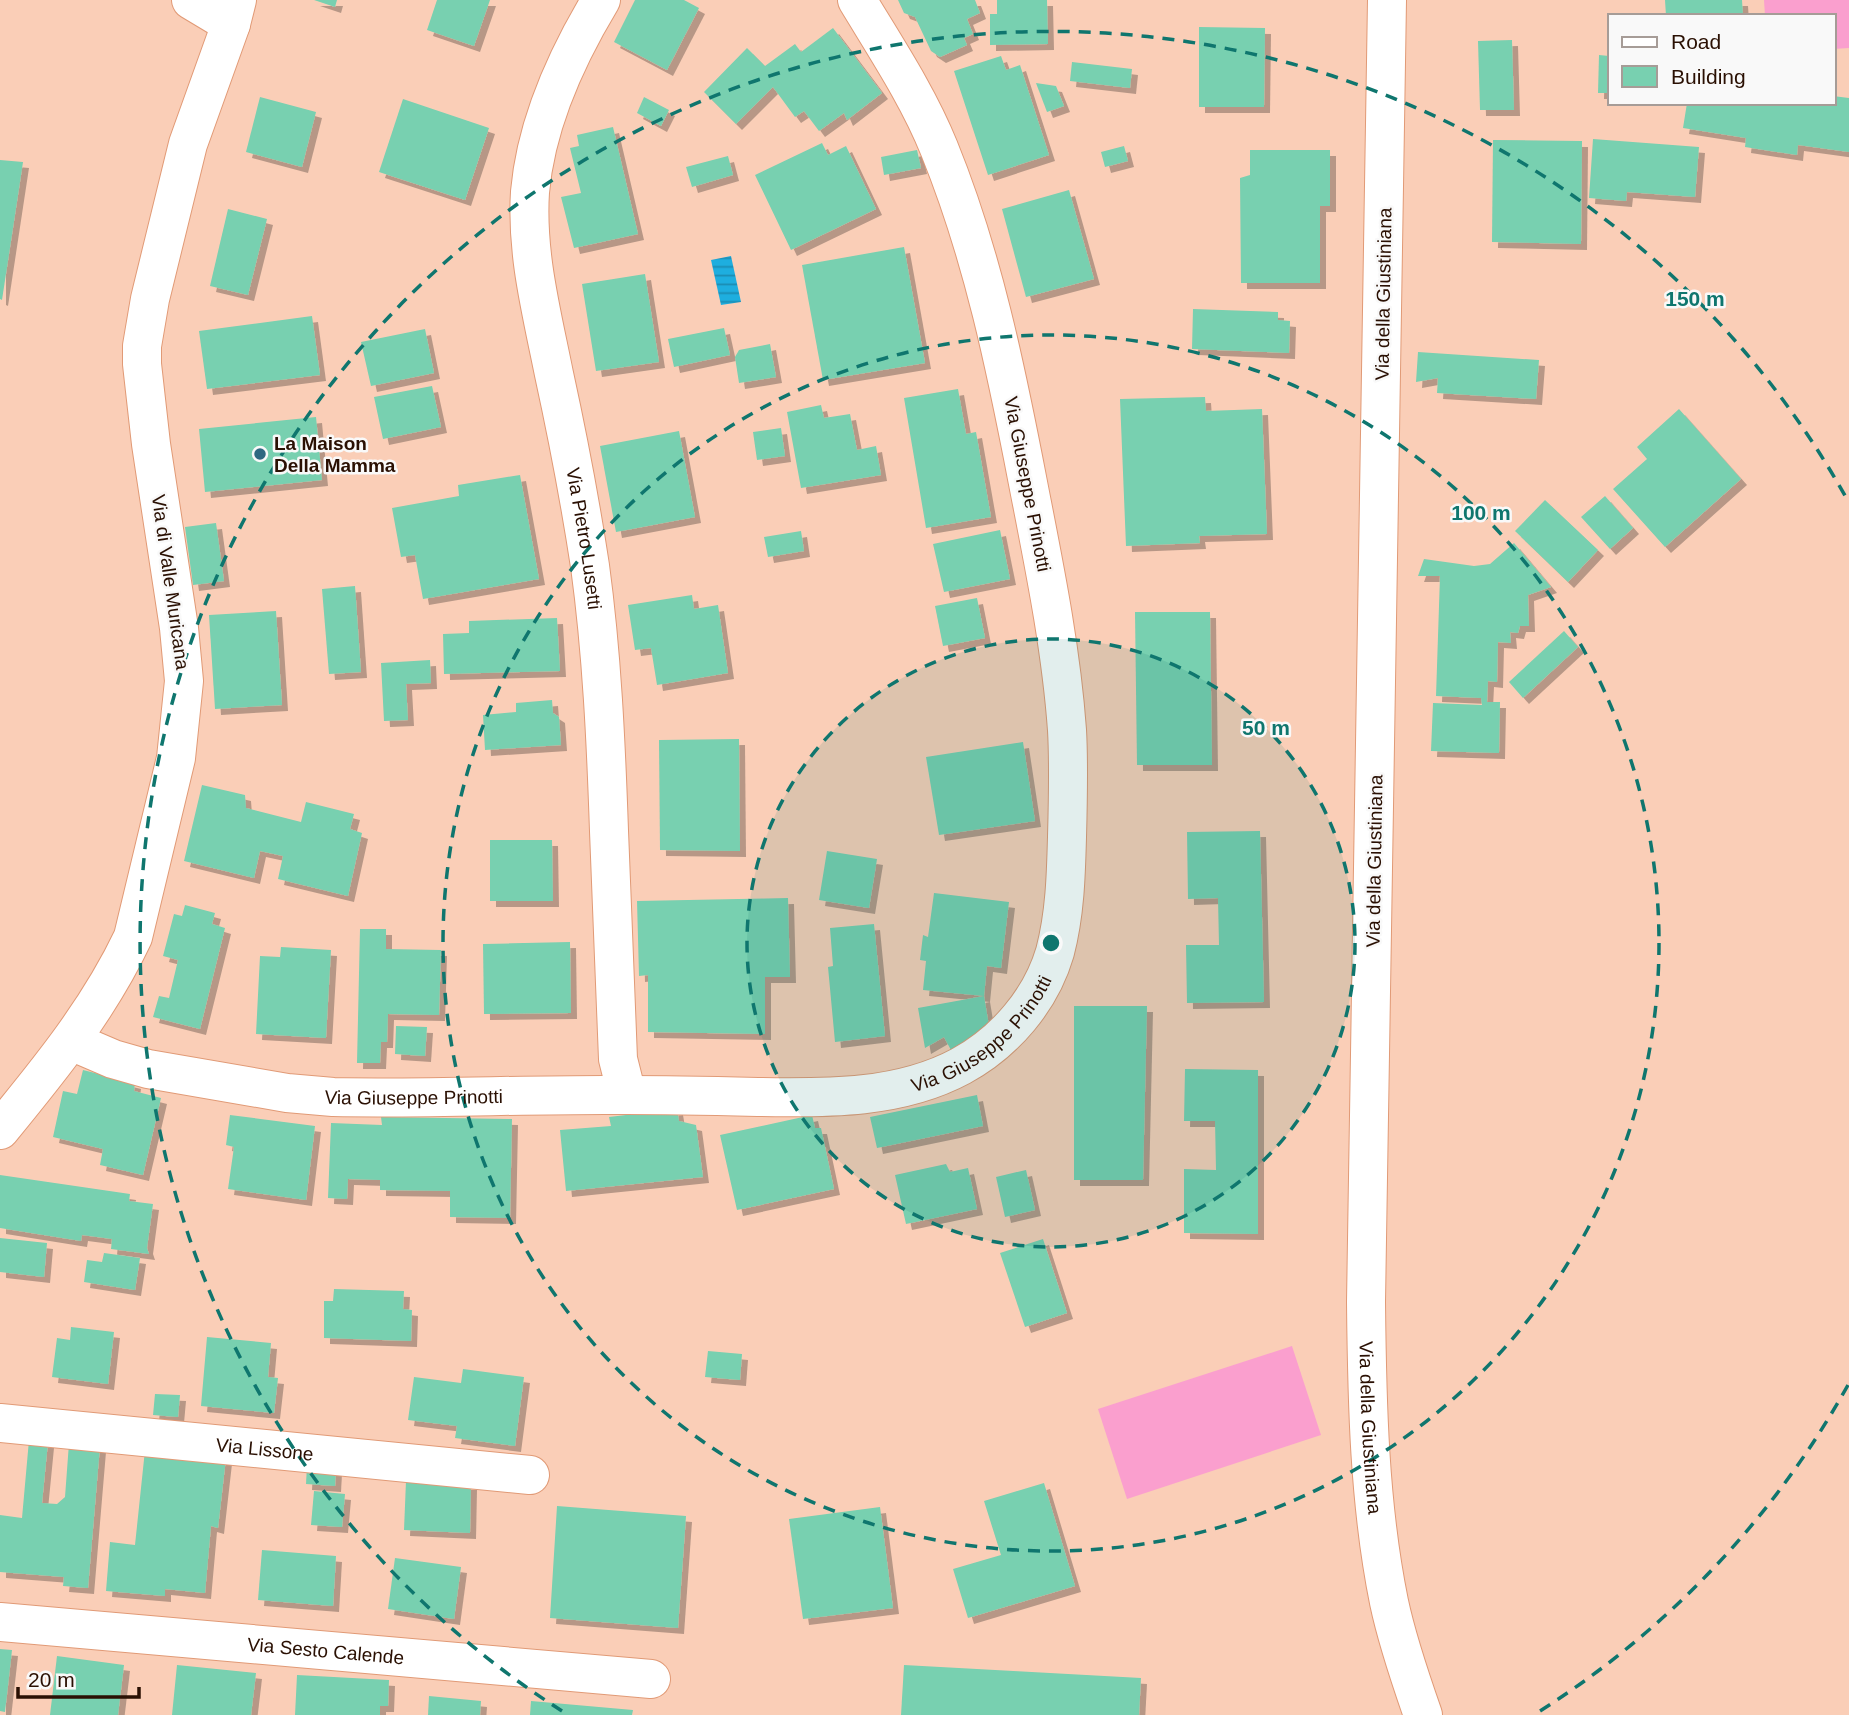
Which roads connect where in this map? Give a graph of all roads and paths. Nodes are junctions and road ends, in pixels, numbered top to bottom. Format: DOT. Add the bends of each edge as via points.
graph roads {
  1 [pos="191,0"];
  2 [pos="601,0"];
  3 [pos="857,0"];
  4 [pos="1387,0"];
  5 [pos="234,12"];
  6 [pos="71,1041"];
  7 [pos="627,1095"];
  8 [pos="0,1130"];
  9 [pos="0,1423"];
  10 [pos="530,1475"];
  11 [pos="0,1622"];
  12 [pos="651,1679"];
  13 [pos="1423,1715"];
  1 -- 5 [label="street"];
  2 -- 7 [label="street, Via Pietro Lusetti" via="569,58 542,128 531,191 530,241 579,491 595,608 605,718 618,1059"];
  3 -- 7 [label="street, Via Giuseppe Prinotti" via="937,143 970,234 1004,361 1049,590 1065,706 1066,880 1059,934 1041,986 1022,1015 966,1063 928,1080 891,1091 821,1097"];
  4 -- 13 [label="street, Via della Giustiniana" via="1367,1382 1384,1574 1396,1634"];
  5 -- 6 [label="street, Via di Valle Muricana" via="188,144 142,346 183,671 176,758 133,937"];
  6 -- 7 [label="street, Via Giuseppe Prinotti" via="128,1065 308,1096"];
  6 -- 8 [label="street, Via di Valle Muricana"];
  9 -- 10 [label="street, Via Lissone"];
  11 -- 12 [label="street, Via Sesto Calende"];
}
